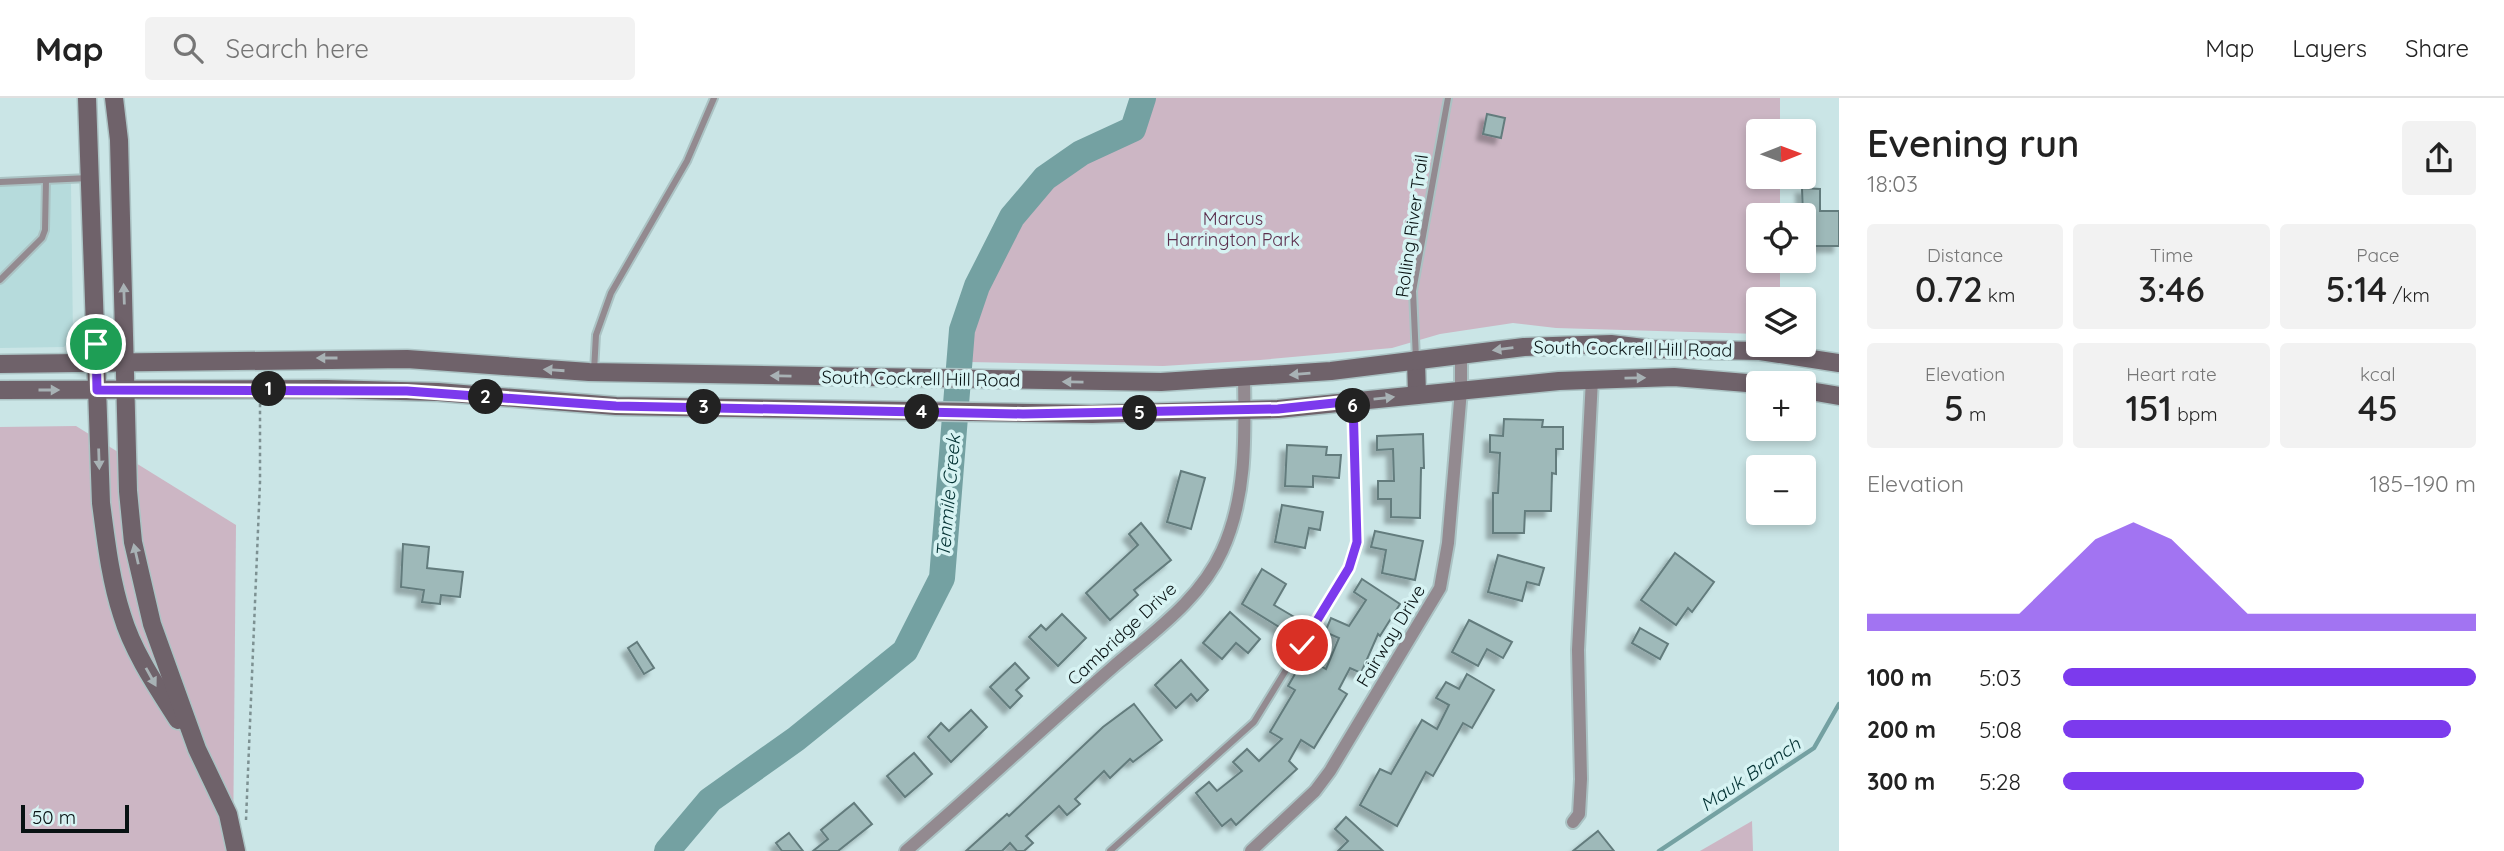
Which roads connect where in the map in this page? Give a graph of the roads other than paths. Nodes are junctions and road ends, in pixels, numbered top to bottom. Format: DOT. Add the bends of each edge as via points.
graph roads {
  1 [pos="87,98"];
  2 [pos="114,98"];
  3 [pos="714,98"];
  4 [pos="1448,98"];
  5 [pos="91,178"];
  6 [pos="46,180"];
  7 [pos="0,182"];
  8 [pos="0,280"];
  9 [pos="1461,354"];
  10 [pos="1416,360"];
  11 [pos="126,362"];
  12 [pos="97,363"];
  13 [pos="1839,363"];
  14 [pos="0,364"];
  15 [pos="592,372"];
  16 [pos="1244,378"];
  17 [pos="1592,379"];
  18 [pos="1746,383"];
  19 [pos="126,389"];
  20 [pos="0,390"];
  21 [pos="97,390"];
  22 [pos="1461,390"];
  23 [pos="1816,392"];
  24 [pos="1417,395"];
  25 [pos="1839,396"];
  26 [pos="1353,401"];
  27 [pos="586,404"];
  28 [pos="1244,410"];
  29 [pos="197,749"];
  30 [pos="1573,822"];
  31 [pos="236,851"];
  32 [pos="905,851"];
  33 [pos="1110,851"];
  34 [pos="1251,851"];
  1 -- 5 [label="main road"];
  11 -- 2 [label="main road, one-way"];
  3 -- 15 [label="lane" via="687,161 611,293 596,335"];
  4 -- 10 [label="lane, Rolling River Trail" via="1413,291"];
  5 -- 6 [label="lane"];
  5 -- 12 [label="main road"];
  6 -- 7 [label="lane"];
  6 -- 8 [label="lane" via="46,230"];
  9 -- 10 [label="main road, South Cockrell Hill Road"];
  13 -- 9 [label="main road, South Cockrell Hill Road, one-way" via="1760,351 1611,344"];
  9 -- 22 [label="street, Fairway Drive"];
  10 -- 16 [label="main road, South Cockrell Hill Road, one-way"];
  10 -- 24 [label="main road"];
  11 -- 12 [label="main road, South Cockrell Hill Road"];
  15 -- 11 [label="main road, South Cockrell Hill Road, one-way" via="407,359"];
  11 -- 19 [label="main road"];
  12 -- 14 [label="main road, South Cockrell Hill Road"];
  12 -- 21 [label="main road"];
  16 -- 15 [label="main road, South Cockrell Hill Road, one-way" via="1023,381"];
  15 -- 27 [label="main road"];
  16 -- 28 [label="street, Cambridge Drive"];
  17 -- 18 [label="main road, South Cockrell Hill Road, one-way" via="1674,377"];
  17 -- 22 [label="main road, South Cockrell Hill Road"];
  17 -- 30 [label="street" via="1578,650 1581,779 1579,814"];
  19 -- 21 [label="main road, South Cockrell Hill Road"];
  19 -- 27 [label="main road, South Cockrell Hill Road" via="427,391"];
  29 -- 19 [label="main road, one-way" via="152,624 133,542"];
  20 -- 21 [label="main road, South Cockrell Hill Road, one-way"];
  21 -- 29 [label="main road, one-way" via="101,503 109,567 122,617 150,677"];
  22 -- 24 [label="main road, South Cockrell Hill Road"];
  22 -- 34 [label="street, Fairway Drive" via="1440,587 1315,792"];
  23 -- 25 [label="main road"];
  26 -- 24 [label="main road, South Cockrell Hill Road, one-way"];
  26 -- 28 [label="main road, South Cockrell Hill Road"];
  26 -- 33 [label="lane" via="1357,542 1349,568 1255,722"];
  27 -- 28 [label="main road, South Cockrell Hill Road" via="1023,414"];
  28 -- 32 [label="street, Cambridge Drive" via="1242,482 1234,520 1221,553 1202,581 1148,639"];
  29 -- 31 [label="main road" via="228,814"];
}
